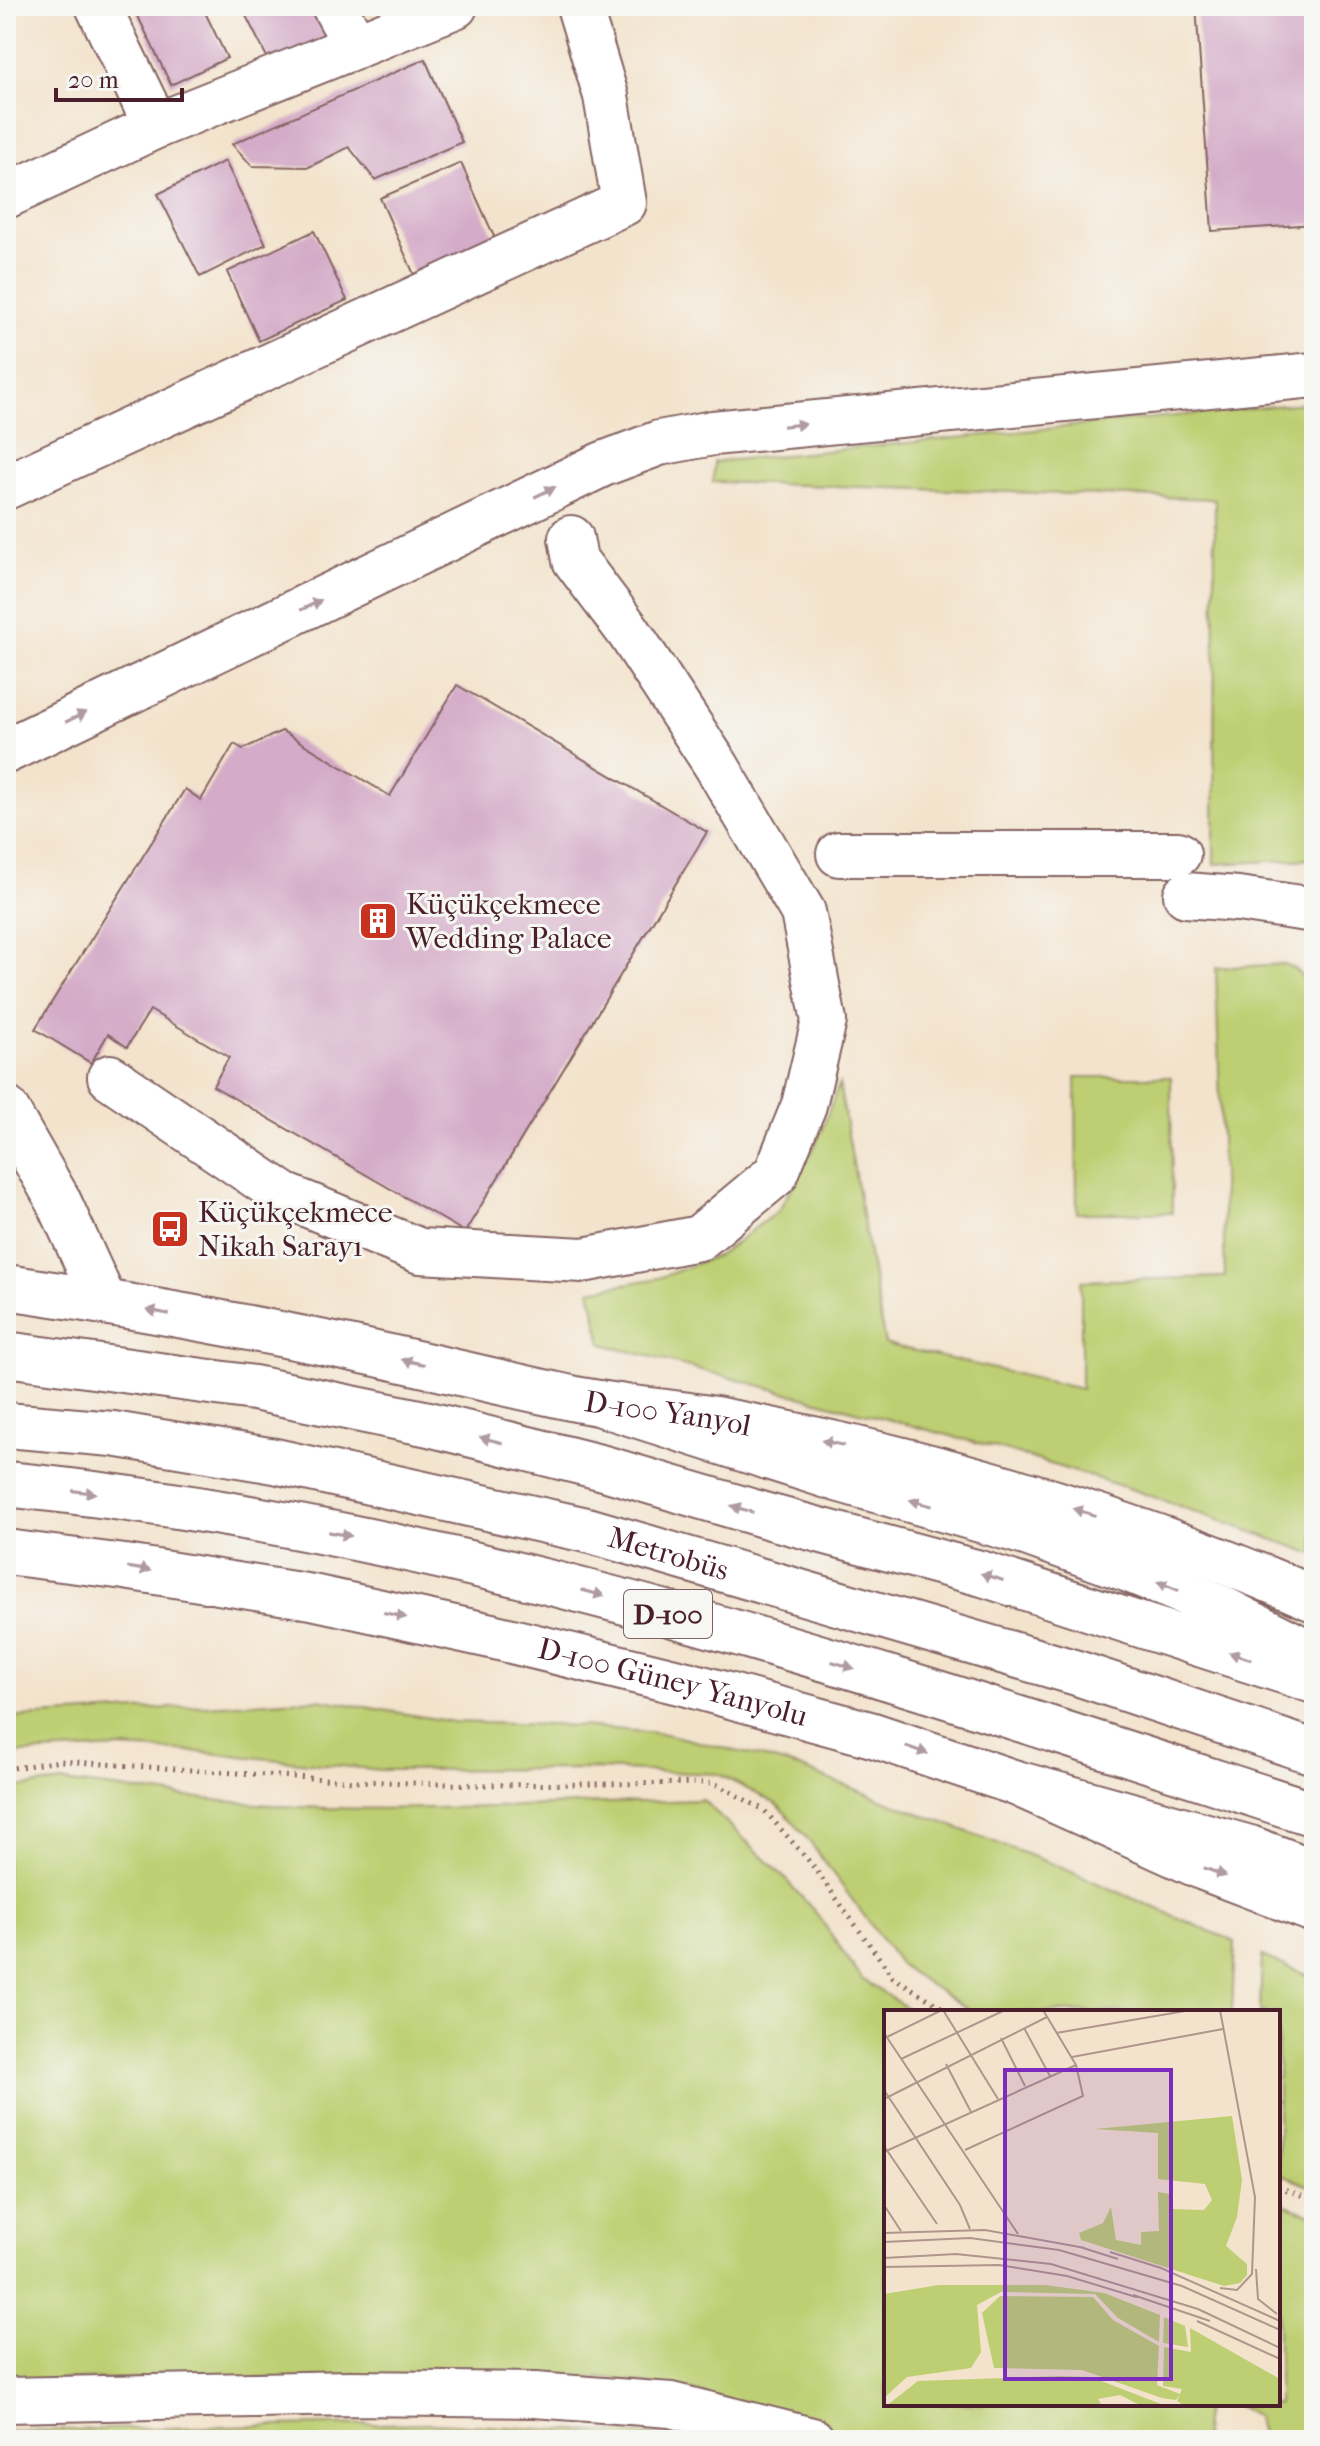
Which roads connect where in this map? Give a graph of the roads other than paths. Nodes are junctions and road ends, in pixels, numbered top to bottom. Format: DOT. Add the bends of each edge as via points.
graph roads {
  1 [pos="98,6"];
  2 [pos="334,6"];
  3 [pos="455,6"];
  4 [pos="579,6"];
  5 [pos="356,46"];
  6 [pos="156,126"];
  7 [pos="6,196"];
  8 [pos="1314,375"];
  9 [pos="6,487"];
  10 [pos="571,538"];
  11 [pos="6,751"];
  12 [pos="839,854"];
  13 [pos="1314,910"];
  14 [pos="110,1077"];
  15 [pos="6,1109"];
  16 [pos="6,1287"];
  17 [pos="104,1301"];
  18 [pos="6,1354"];
  19 [pos="598,1403"];
  20 [pos="6,1425"];
  21 [pos="6,1484"];
  22 [pos="6,1552"];
  23 [pos="1314,1599"];
  24 [pos="1314,1655"];
  25 [pos="1314,1681"];
  26 [pos="1314,1752"];
  27 [pos="1016,1783"];
  28 [pos="1314,1814"];
  29 [pos="1314,1872"];
  30 [pos="1314,1910"];
  31 [pos="6,2400"];
  32 [pos="812,2440"];
  1 -- 6 [label="main road"];
  2 -- 5 [label="main road"];
  3 -- 5 [label="main road"];
  4 -- 9 [label="main road" via="606,96 624,203"];
  5 -- 6 [label="main road"];
  6 -- 7 [label="main road"];
  11 -- 8 [label="main road, one-way" via="603,464 659,443 713,433"];
  10 -- 14 [label="main road" via="575,560 716,765 803,912 824,1021 804,1105 776,1174 699,1238 583,1260 420,1251 284,1195"];
  12 -- 13 [label="main road" via="1182,875 1238,899"];
  15 -- 17 [label="main road" via="58,1200"];
  16 -- 17 [label="main road, D-100 Yanyol"];
  19 -- 17 [label="main road, D-100 Yanyol, one-way"];
  25 -- 18 [label="main road, one-way" via="983,1574 429,1424 254,1388"];
  23 -- 19 [label="main road, D-100 Yanyol, one-way" via="1241,1567 997,1486 843,1445"];
  24 -- 19 [label="main road, one-way" via="1219,1607 1026,1533"];
  20 -- 26 [label="main road, Metrobüs" via="113,1434 275,1461 591,1531 1077,1673"];
  21 -- 28 [label="main road, D-100, one-way" via="225,1512 552,1581 771,1642"];
  22 -- 27 [label="main road, D-100 Güney Yanyolu, one-way" via="312,1597 491,1636 873,1735"];
  27 -- 29 [label="main road" via="1250,1848"];
  27 -- 30 [label="main road, D-100 Güney Yanyolu, one-way" via="1204,1868"];
  31 -- 32 [label="main road" via="534,2395 671,2405"];
}
